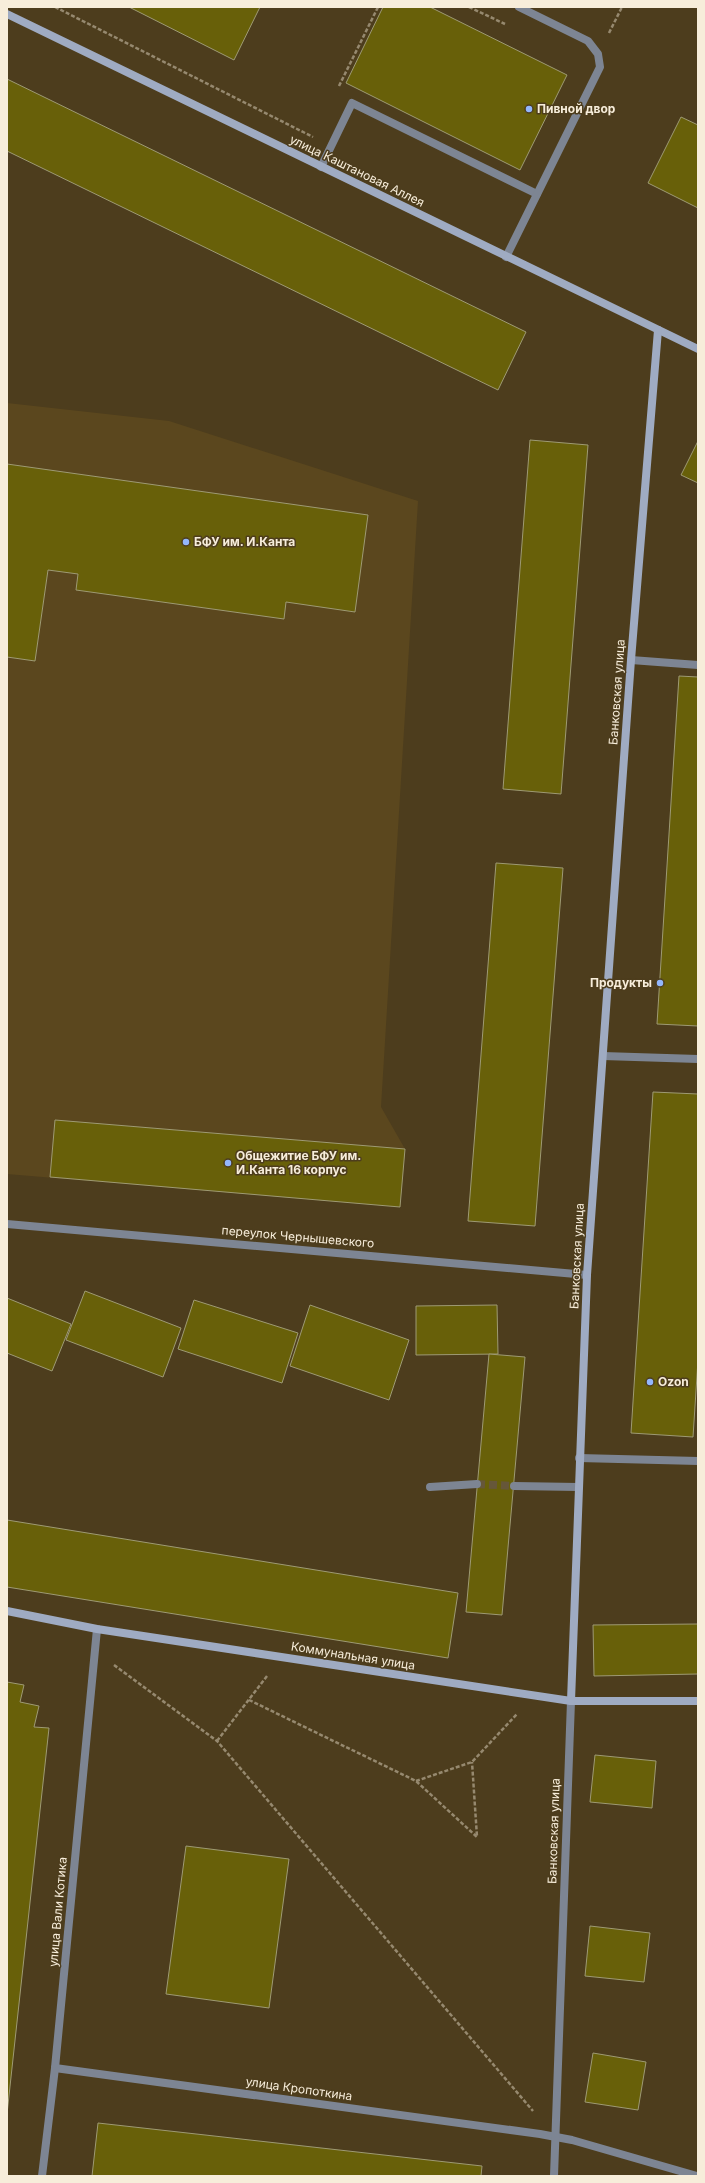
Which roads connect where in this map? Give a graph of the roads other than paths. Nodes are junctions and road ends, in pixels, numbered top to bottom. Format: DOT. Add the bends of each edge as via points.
graph roads {
  1 [pos="519,7"];
  2 [pos="7,14"];
  3 [pos="321,167"];
  4 [pos="537,194"];
  5 [pos="506,256"];
  6 [pos="658,330"];
  7 [pos="698,349"];
  8 [pos="631,660"];
  9 [pos="698,665"];
  10 [pos="603,1056"];
  11 [pos="698,1059"];
  12 [pos="7,1224"];
  13 [pos="587,1275"];
  14 [pos="579,1458"];
  15 [pos="698,1461"];
  16 [pos="478,1484"];
  17 [pos="514,1486"];
  18 [pos="430,1487"];
  19 [pos="578,1487"];
  20 [pos="7,1611"];
  21 [pos="97,1629"];
  22 [pos="571,1701"];
  23 [pos="698,1701"];
  24 [pos="55,2068"];
  25 [pos="555,2137"];
  26 [pos="42,2176"];
  27 [pos="554,2176"];
  28 [pos="697,2176"];
  1 -- 4 [label="street" via="588,41 598,54 600,67"];
  2 -- 3 [label="street, улица Каштановая Аллея"];
  3 -- 4 [label="street" via="352,103"];
  3 -- 5 [label="street, улица Каштановая Аллея"];
  4 -- 5 [label="street"];
  5 -- 6 [label="street, улица Каштановая Аллея"];
  6 -- 7 [label="street, улица Каштановая Аллея"];
  6 -- 8 [label="street, Банковская улица"];
  8 -- 9 [label="street"];
  8 -- 10 [label="street, Банковская улица"];
  10 -- 11 [label="street"];
  10 -- 13 [label="street, Банковская улица"];
  12 -- 13 [label="street, переулок Чернышевского"];
  13 -- 14 [label="street, Банковская улица"];
  14 -- 15 [label="street"];
  14 -- 19 [label="street, Банковская улица"];
  16 -- 18 [label="street"];
  17 -- 19 [label="street"];
  19 -- 22 [label="street, Банковская улица"];
  20 -- 21 [label="street, Коммунальная улица"];
  21 -- 22 [label="street, Коммунальная улица"];
  21 -- 24 [label="street, улица Вали Котика"];
  22 -- 23 [label="street, Коммунальная улица"];
  22 -- 25 [label="street, Банковская улица"];
  24 -- 25 [label="street, улица Кропоткина"];
  24 -- 26 [label="street, улица Вали Котика"];
  25 -- 27 [label="street, Банковская улица"];
  25 -- 28 [label="street, улица Кропоткина"];
}
